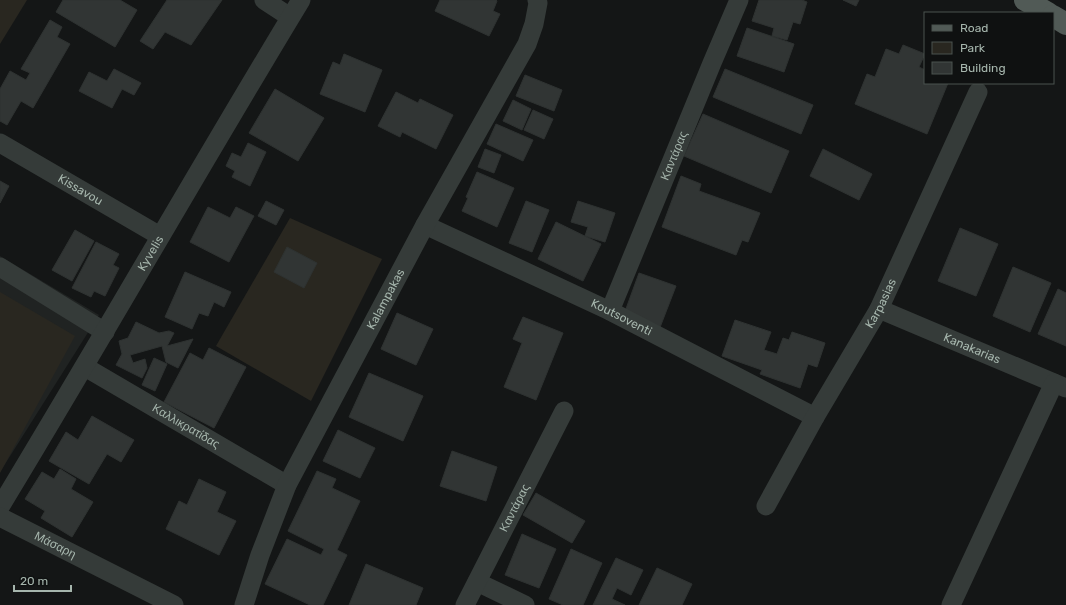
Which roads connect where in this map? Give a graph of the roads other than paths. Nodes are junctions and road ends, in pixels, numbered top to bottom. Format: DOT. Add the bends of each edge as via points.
graph roads {
  1 [pos="264,0"];
  2 [pos="301,0"];
  3 [pos="537,0"];
  4 [pos="739,0"];
  5 [pos="1026,0"];
  6 [pos="1046,12"];
  7 [pos="290,17"];
  8 [pos="1054,17"];
  9 [pos="1066,24"];
  10 [pos="978,92"];
  11 [pos="0,144"];
  12 [pos="425,225"];
  13 [pos="160,236"];
  14 [pos="0,267"];
  15 [pos="879,309"];
  16 [pos="610,311"];
  17 [pos="105,332"];
  18 [pos="85,367"];
  19 [pos="1060,386"];
  20 [pos="564,411"];
  21 [pos="815,417"];
  22 [pos="287,485"];
  23 [pos="766,506"];
  24 [pos="0,508"];
  25 [pos="0,517"];
  26 [pos="477,582"];
  27 [pos="174,605"];
  28 [pos="244,605"];
  29 [pos="465,605"];
  30 [pos="525,605"];
  31 [pos="952,605"];
  1 -- 7 [label="street"];
  2 -- 7 [label="street, Kyvelis"];
  3 -- 12 [label="street, Kalampakas" via="534,24 527,44"];
  4 -- 16 [label="street, Καντάρας"];
  5 -- 6 [label="main road"];
  7 -- 13 [label="street, Kyvelis"];
  8 -- 9 [label="main road"];
  10 -- 15 [label="street, Karpasias"];
  11 -- 13 [label="street, Kissavou"];
  12 -- 16 [label="street, Koutsoventi"];
  12 -- 22 [label="street, Kalampakas"];
  13 -- 17 [label="street, Kyvelis"];
  14 -- 17 [label="street"];
  15 -- 19 [label="street, Kanakarias"];
  15 -- 21 [label="street, Karpasias"];
  16 -- 21 [label="street, Koutsoventi"];
  17 -- 18 [label="street, Kyvelis"];
  18 -- 22 [label="street, Καλλικρατίδας"];
  18 -- 24 [label="street, Kyvelis"];
  19 -- 31 [label="street"];
  20 -- 26 [label="street, Καντάρας"];
  21 -- 23 [label="street, Karpasias"];
  22 -- 28 [label="street, Kalampakas"];
  25 -- 27 [label="street, Μάσαρη"];
  26 -- 29 [label="street, Καντάρας"];
  26 -- 30 [label="street"];
}
